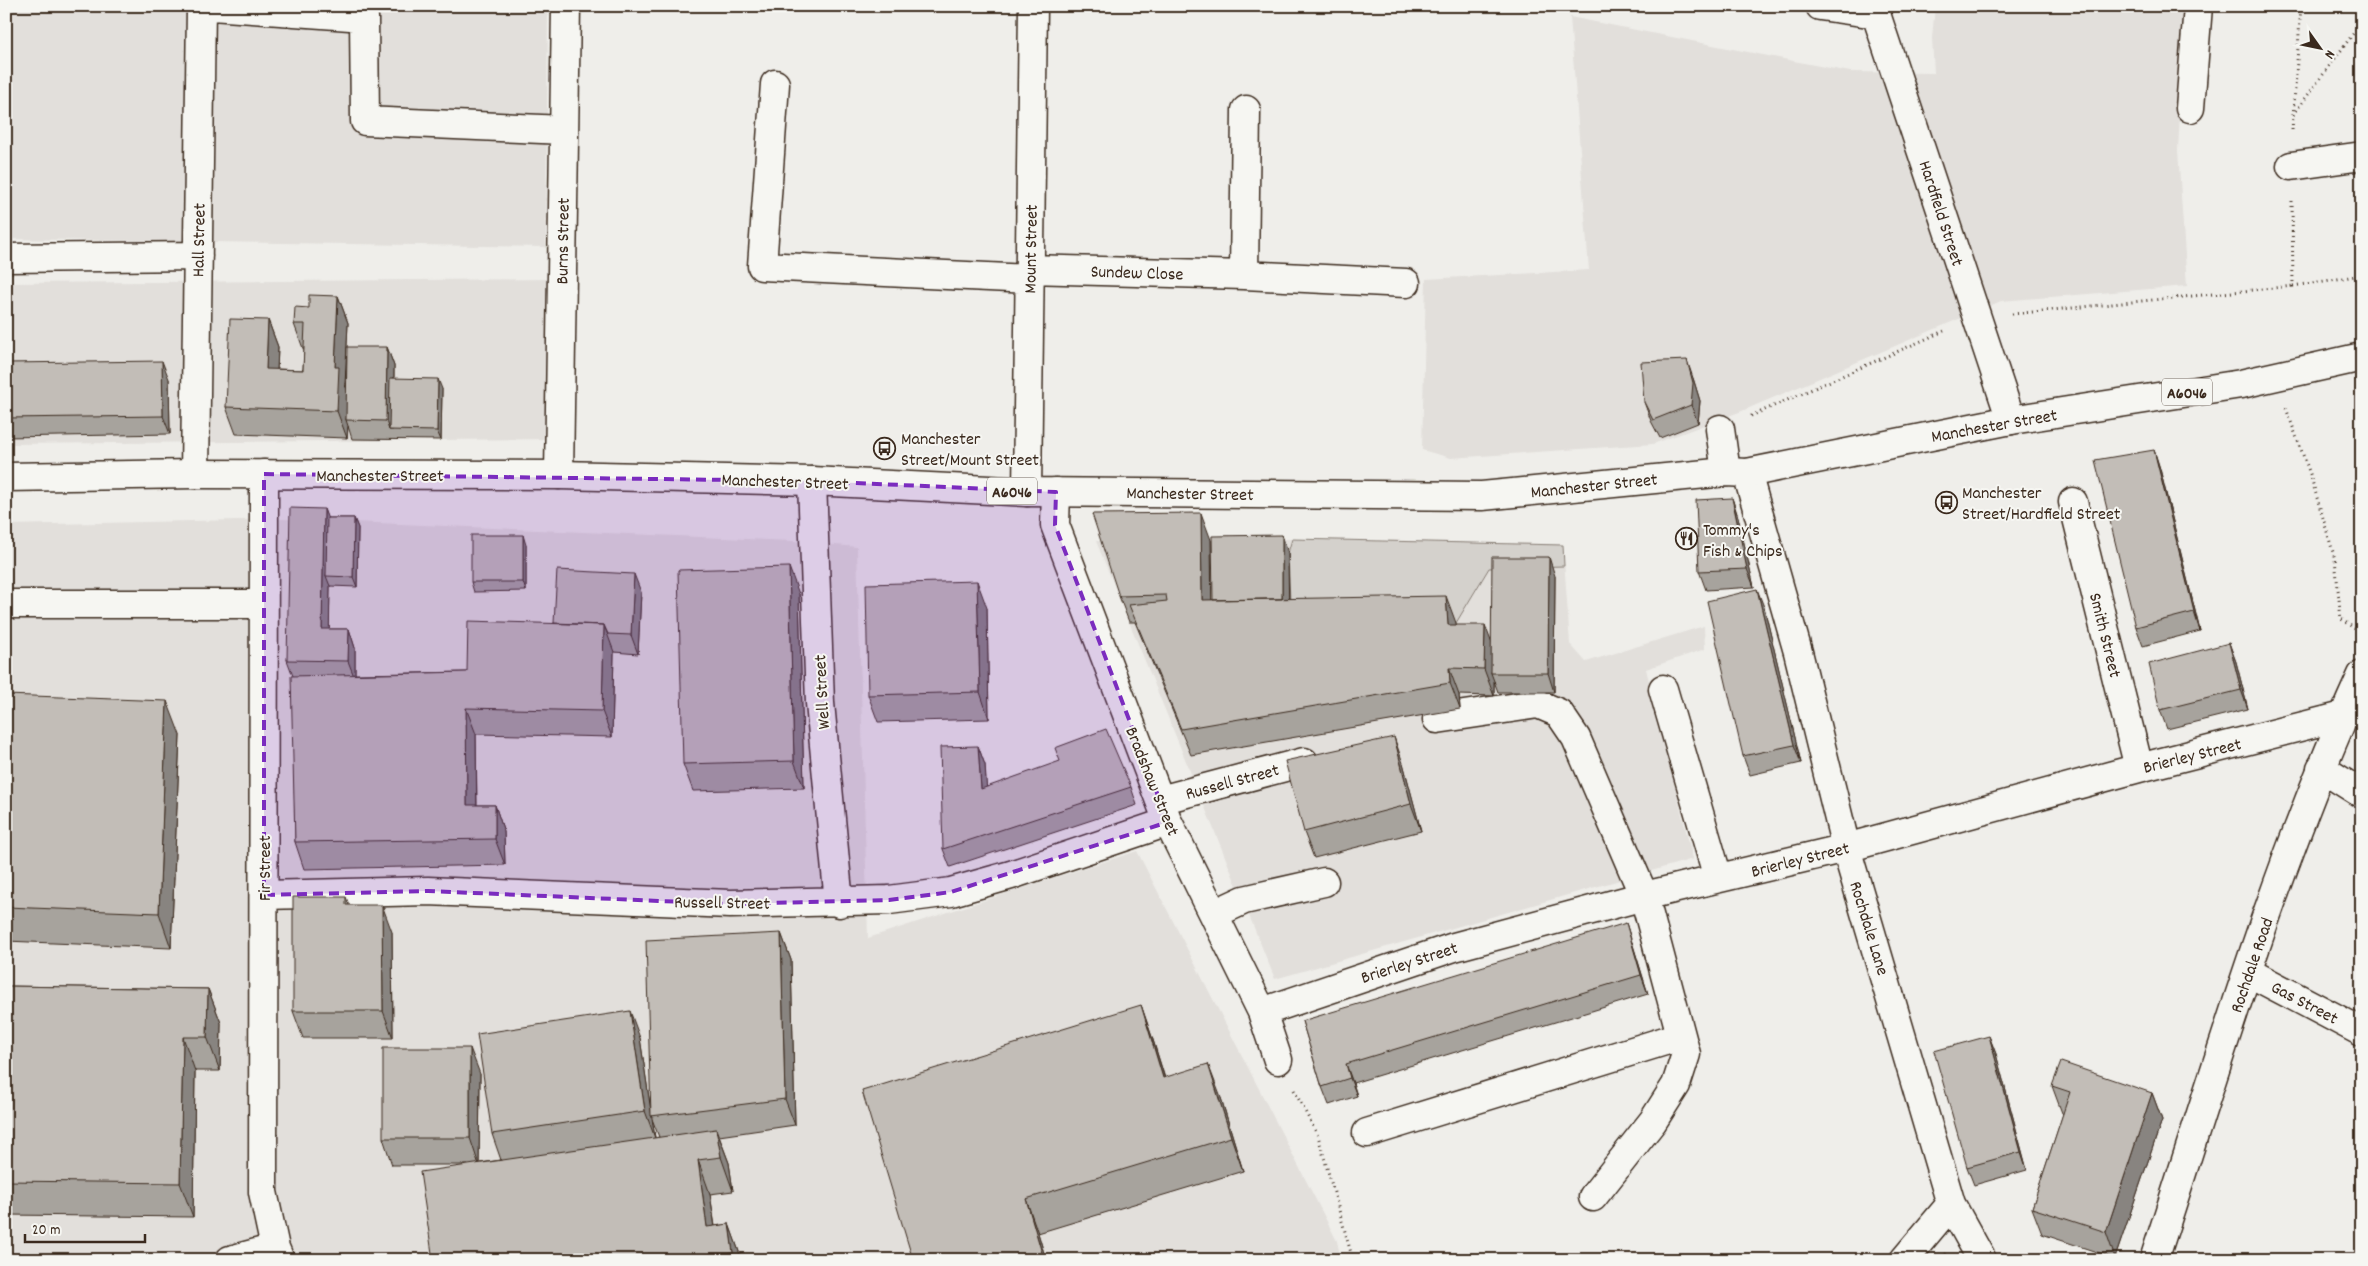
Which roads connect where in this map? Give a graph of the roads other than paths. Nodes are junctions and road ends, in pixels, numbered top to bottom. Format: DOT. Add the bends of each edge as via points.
graph roads {
  1 [pos="201,6"];
  2 [pos="212,6"];
  3 [pos="566,6"];
  4 [pos="1034,6"];
  5 [pos="1820,6"];
  6 [pos="2198,6"];
  7 [pos="1877,10"];
  8 [pos="775,84"];
  9 [pos="2190,108"];
  10 [pos="1246,110"];
  11 [pos="564,130"];
  12 [pos="2362,156"];
  13 [pos="2291,166"];
  14 [pos="198,256"];
  15 [pos="6,258"];
  16 [pos="1029,274"];
  17 [pos="1244,275"];
  18 [pos="1406,283"];
  19 [pos="2362,357"];
  20 [pos="2011,420"];
  21 [pos="1720,429"];
  22 [pos="1737,472"];
  23 [pos="195,474"];
  24 [pos="264,474"];
  25 [pos="559,475"];
  26 [pos="6,477"];
  27 [pos="812,480"];
  28 [pos="1028,492"];
  29 [pos="1056,492"];
  30 [pos="2073,502"];
  31 [pos="6,604"];
  32 [pos="262,604"];
  33 [pos="2362,675"];
  34 [pos="1663,689"];
  35 [pos="2343,716"];
  36 [pos="1437,719"];
  37 [pos="1304,762"];
  38 [pos="2139,768"];
  39 [pos="2321,768"];
  40 [pos="2362,794"];
  41 [pos="1164,811"];
  42 [pos="1846,848"];
  43 [pos="1718,878"];
  44 [pos="1324,882"];
  45 [pos="264,895"];
  46 [pos="1644,896"];
  47 [pos="839,903"];
  48 [pos="1214,914"];
  49 [pos="2248,972"];
  50 [pos="1262,1012"];
  51 [pos="2362,1032"];
  52 [pos="1681,1036"];
  53 [pos="1278,1060"];
  54 [pos="1367,1133"];
  55 [pos="1593,1197"];
  56 [pos="1951,1204"];
  57 [pos="277,1254"];
  58 [pos="230,1260"];
  59 [pos="1904,1260"];
  60 [pos="1982,1260"];
  61 [pos="2154,1260"];
  1 -- 14 [label="street, Hall Street"];
  2 -- 11 [label="street" via="364,17 365,120"];
  3 -- 11 [label="street, Burns Street"];
  4 -- 16 [label="street, Mount Street"];
  5 -- 7 [label="street"];
  6 -- 9 [label="street"];
  7 -- 20 [label="street, Hardfield Street"];
  8 -- 16 [label="street, Sundew Close" via="762,266"];
  10 -- 17 [label="street"];
  11 -- 25 [label="street, Burns Street"];
  12 -- 13 [label="street"];
  14 -- 15 [label="street"];
  14 -- 23 [label="street, Hall Street"];
  16 -- 17 [label="street, Sundew Close"];
  16 -- 28 [label="street, Mount Street"];
  17 -- 18 [label="street, Sundew Close"];
  19 -- 20 [label="street, Manchester Street / A6046" via="2276,377"];
  20 -- 22 [label="street, Manchester Street / A6046"];
  21 -- 22 [label="street, Rochdale Lane"];
  22 -- 29 [label="street, Manchester Street / A6046" via="1482,496"];
  22 -- 42 [label="street, Rochdale Lane" via="1798,652"];
  23 -- 24 [label="street, Manchester Street / A6046"];
  23 -- 26 [label="street, Manchester Street / A6046"];
  24 -- 25 [label="street, Manchester Street / A6046"];
  24 -- 32 [label="street, Fir Street"];
  25 -- 27 [label="street, Manchester Street / A6046"];
  27 -- 28 [label="street, Manchester Street / A6046"];
  27 -- 47 [label="street, Well Street" via="820,703"];
  28 -- 29 [label="street, Manchester Street / A6046"];
  29 -- 41 [label="street, Bradshaw Street" via="1055,525"];
  30 -- 38 [label="street, Smith Street"];
  31 -- 32 [label="street"];
  32 -- 45 [label="street, Fir Street"];
  33 -- 35 [label="street, Rochdale Road"];
  34 -- 43 [label="street"];
  35 -- 38 [label="street, Brierley Street"];
  35 -- 39 [label="street, Rochdale Road"];
  36 -- 46 [label="street" via="1538,704 1559,713 1576,738"];
  37 -- 41 [label="street, Russell Street"];
  38 -- 42 [label="street, Brierley Street"];
  39 -- 40 [label="street"];
  39 -- 49 [label="street, Rochdale Road"];
  41 -- 47 [label="street, Russell Street" via="1011,875 951,892"];
  41 -- 48 [label="street, Bradshaw Street"];
  42 -- 43 [label="street, Brierley Street"];
  42 -- 56 [label="street, Rochdale Lane"];
  43 -- 46 [label="street, Brierley Street"];
  44 -- 48 [label="street" via="1244,900"];
  45 -- 47 [label="street, Russell Street" via="428,891 730,904"];
  45 -- 57 [label="street, Fir Street" via="263,1192"];
  46 -- 50 [label="street, Brierley Street" via="1454,946"];
  46 -- 52 [label="street"];
  48 -- 50 [label="street, Bradshaw Street"];
  49 -- 51 [label="street, Gas Street"];
  49 -- 61 [label="street, Rochdale Road"];
  50 -- 53 [label="street, Bradshaw Street"];
  52 -- 54 [label="street"];
  52 -- 55 [label="street" via="1686,1054 1676,1085 1653,1121"];
  56 -- 59 [label="street"];
  56 -- 60 [label="street, Rochdale Lane"];
  57 -- 58 [label="street"];
}
